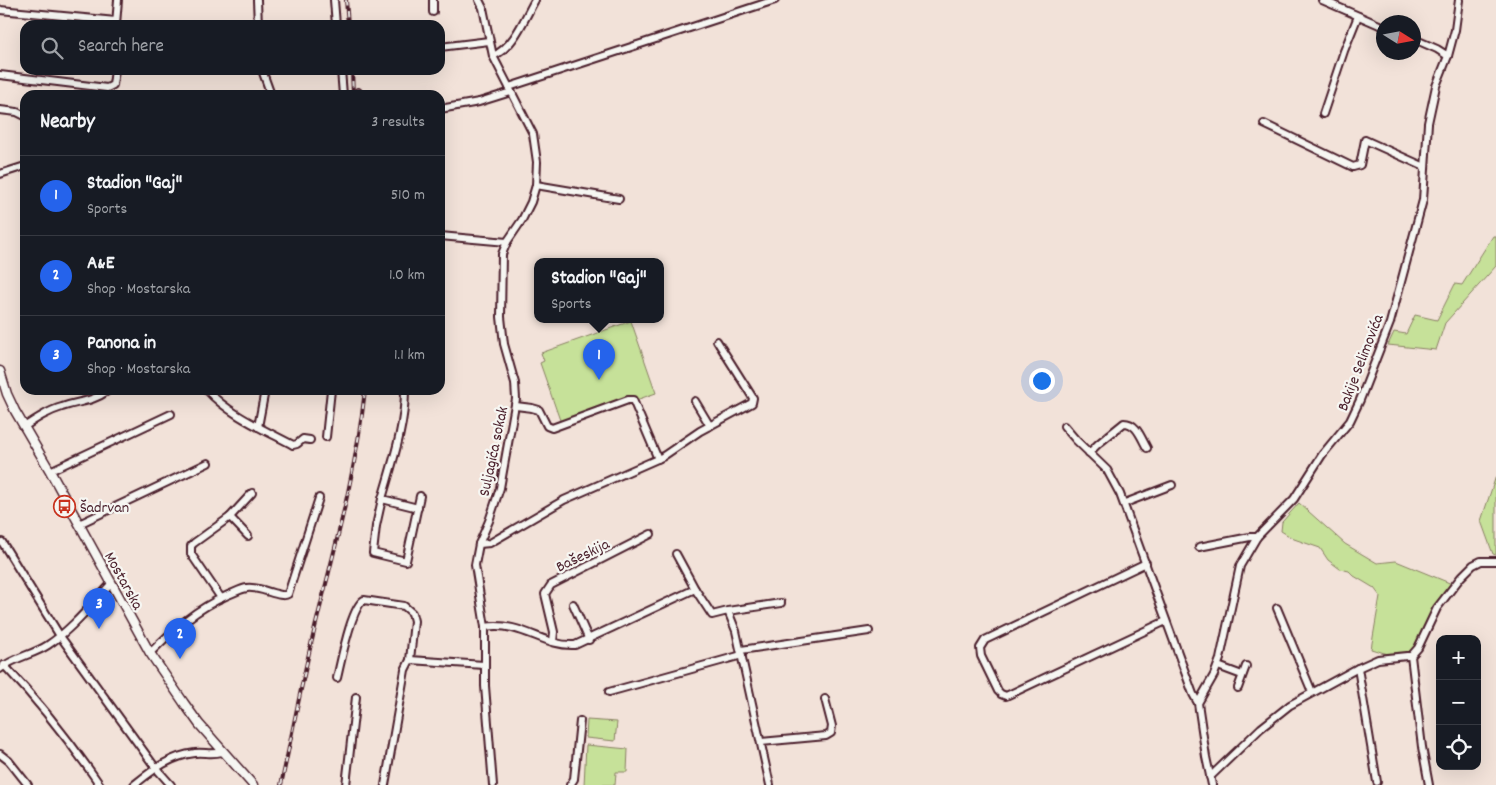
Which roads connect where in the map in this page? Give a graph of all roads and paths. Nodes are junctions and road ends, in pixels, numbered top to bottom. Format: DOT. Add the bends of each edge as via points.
graph roads {
  1 [pos="118,0"];
  2 [pos="257,0"];
  3 [pos="334,0"];
  4 [pos="433,0"];
  5 [pos="479,0"];
  6 [pos="534,0"];
  7 [pos="775,0"];
  8 [pos="1322,0"];
  9 [pos="1459,0"];
  10 [pos="0,10"];
  11 [pos="433,12"];
  12 [pos="1358,16"];
  13 [pos="89,20"];
  14 [pos="116,20"];
  15 [pos="258,20"];
  16 [pos="336,20"];
  17 [pos="1376,24"];
  18 [pos="489,41"];
  19 [pos="1421,42"];
  20 [pos="445,46"];
  21 [pos="493,56"];
  22 [pos="1448,56"];
  23 [pos="0,75"];
  24 [pos="114,75"];
  25 [pos="264,75"];
  26 [pos="341,75"];
  27 [pos="510,89"];
  28 [pos="270,90"];
  29 [pos="343,90"];
  30 [pos="445,108"];
  31 [pos="0,110"];
  32 [pos="20,113"];
  33 [pos="1323,114"];
  34 [pos="1264,124"];
  35 [pos="1425,167"];
  36 [pos="20,168"];
  37 [pos="0,174"];
  38 [pos="536,185"];
  39 [pos="619,199"];
  40 [pos="445,236"];
  41 [pos="507,242"];
  42 [pos="718,341"];
  43 [pos="0,371"];
  44 [pos="100,395"];
  45 [pos="212,395"];
  46 [pos="264,395"];
  47 [pos="330,395"];
  48 [pos="405,395"];
  49 [pos="695,401"];
  50 [pos="516,406"];
  51 [pos="171,414"];
  52 [pos="710,426"];
  53 [pos="1064,426"];
  54 [pos="24,427"];
  55 [pos="258,427"];
  56 [pos="326,437"];
  57 [pos="310,440"];
  58 [pos="1147,448"];
  59 [pos="1089,453"];
  60 [pos="658,458"];
  61 [pos="208,463"];
  62 [pos="50,471"];
  63 [pos="1172,485"];
  64 [pos="252,493"];
  65 [pos="420,496"];
  66 [pos="318,498"];
  67 [pos="382,499"];
  68 [pos="1125,503"];
  69 [pos="418,508"];
  70 [pos="230,517"];
  71 [pos="79,524"];
  72 [pos="651,534"];
  73 [pos="248,536"];
  74 [pos="1257,537"];
  75 [pos="2,542"];
  76 [pos="478,544"];
  77 [pos="1200,547"];
  78 [pos="676,554"];
  79 [pos="1496,561"];
  80 [pos="1146,563"];
  81 [pos="112,583"];
  82 [pos="695,588"];
  83 [pos="221,598"];
  84 [pos="781,603"];
  85 [pos="573,604"];
  86 [pos="1278,608"];
  87 [pos="728,611"];
  88 [pos="1166,620"];
  89 [pos="485,627"];
  90 [pos="869,631"];
  91 [pos="60,636"];
  92 [pos="589,640"];
  93 [pos="553,642"];
  94 [pos="150,652"];
  95 [pos="742,652"];
  96 [pos="1411,656"];
  97 [pos="410,660"];
  98 [pos="484,665"];
  99 [pos="1218,666"];
  100 [pos="1246,666"];
  101 [pos="2,667"];
  102 [pos="1358,668"];
  103 [pos="1242,675"];
  104 [pos="338,678"];
  105 [pos="1238,688"];
  106 [pos="609,692"];
  107 [pos="1312,692"];
  108 [pos="356,697"];
  109 [pos="825,699"];
  110 [pos="1198,703"];
  111 [pos="580,721"];
  112 [pos="762,742"];
  113 [pos="222,752"];
  114 [pos="0,754"];
  115 [pos="155,767"];
  116 [pos="1210,777"];
  117 [pos="1377,782"];
  118 [pos="28,785"];
  119 [pos="100,785"];
  120 [pos="134,785"];
  121 [pos="171,785"];
  122 [pos="253,785"];
  123 [pos="346,785"];
  124 [pos="386,785"];
  125 [pos="493,785"];
  126 [pos="570,785"];
  127 [pos="770,785"];
  128 [pos="1212,785"];
  129 [pos="1429,785"];
  1 -- 14 [label="street"];
  2 -- 15 [label="street"];
  3 -- 16 [label="street"];
  4 -- 11 [label="street"];
  5 -- 18 [label="street, Suljagića sokak"];
  6 -- 21 [label="street" via="508,45"];
  7 -- 27 [label="street"];
  8 -- 12 [label="street"];
  9 -- 22 [label="street, Bakije Selimovića"];
  10 -- 13 [label="street"];
  12 -- 17 [label="street"];
  12 -- 33 [label="street"];
  18 -- 20 [label="street"];
  18 -- 21 [label="street, Suljagića sokak"];
  19 -- 22 [label="street"];
  21 -- 27 [label="street, Suljagića sokak"];
  22 -- 35 [label="street, Bakije Selimovića" via="1431,106"];
  23 -- 24 [label="street" via="107,88 113,85"];
  25 -- 28 [label="street"];
  26 -- 29 [label="street"];
  27 -- 30 [label="street" via="478,102"];
  27 -- 38 [label="street, Suljagića sokak" via="533,134"];
  31 -- 32 [label="street"];
  34 -- 35 [label="street" via="1352,167 1360,165 1365,140"];
  35 -- 74 [label="street, Bakije Selimovića" via="1423,200 1390,323 1360,400 1350,421 1322,455 1294,499"];
  36 -- 37 [label="street"];
  38 -- 39 [label="street"];
  38 -- 41 [label="street, Suljagića sokak" via="529,206"];
  40 -- 41 [label="street"];
  41 -- 50 [label="street, Suljagića sokak" via="502,254 501,317 504,344 515,383"];
  42 -- 52 [label="street" via="753,401"];
  43 -- 54 [label="main road, Mostarska" via="7,394"];
  44 -- 54 [label="street" via="44,414"];
  45 -- 55 [label="street"];
  46 -- 55 [label="street"];
  47 -- 56 [label="street"];
  48 -- 67 [label="street" via="401,432"];
  49 -- 52 [label="street"];
  50 -- 60 [label="street" via="539,410 547,426 552,428 633,400"];
  50 -- 76 [label="street, Suljagića sokak" via="500,488"];
  51 -- 62 [label="street"];
  52 -- 60 [label="street"];
  53 -- 59 [label="street"];
  54 -- 62 [label="main road, Mostarska"];
  55 -- 57 [label="street" via="293,445 303,439"];
  58 -- 59 [label="street" via="1135,427 1124,423"];
  59 -- 68 [label="street" via="1107,470"];
  60 -- 76 [label="street" via="564,500 490,543"];
  61 -- 71 [label="street"];
  62 -- 71 [label="main road, Mostarska"];
  63 -- 68 [label="street"];
  64 -- 70 [label="street"];
  65 -- 69 [label="street"];
  66 -- 83 [label="street" via="288,594 281,596 247,588"];
  67 -- 69 [label="street"];
  67 -- 69 [label="street" via="373,553 406,562"];
  68 -- 80 [label="street"];
  70 -- 73 [label="street"];
  70 -- 83 [label="street" via="194,543 191,550"];
  71 -- 81 [label="main road, Mostarska"];
  72 -- 93 [label="street, Bašeskija" via="551,585 546,594"];
  74 -- 77 [label="street"];
  74 -- 99 [label="street, Bakije Selimovića" via="1240,566"];
  75 -- 91 [label="street"];
  76 -- 89 [label="street, Suljagića sokak" via="475,565"];
  78 -- 82 [label="street"];
  79 -- 96 [label="street" via="1481,561 1461,577 1437,608"];
  80 -- 88 [label="street"];
  80 -- 88 [label="street" via="985,640 980,648 982,656 998,691 1006,696"];
  81 -- 91 [label="street"];
  81 -- 94 [label="main road, Mostarska"];
  82 -- 87 [label="street" via="712,615"];
  82 -- 92 [label="street"];
  83 -- 94 [label="street" via="189,617"];
  84 -- 87 [label="street"];
  85 -- 92 [label="street"];
  86 -- 107 [label="street"];
  87 -- 95 [label="street"];
  88 -- 110 [label="street"];
  89 -- 93 [label="street" via="518,628"];
  89 -- 98 [label="street, Suljagića sokak"];
  90 -- 95 [label="street"];
  91 -- 101 [label="street" via="40,650"];
  91 -- 115 [label="street"];
  92 -- 93 [label="street" via="575,645"];
  94 -- 113 [label="main road, Mostarska"];
  95 -- 106 [label="street"];
  95 -- 112 [label="street"];
  96 -- 102 [label="street" via="1378,659"];
  96 -- 129 [label="street"];
  97 -- 98 [label="street"];
  97 -- 104 [label="street" via="414,628 412,613 404,606 364,600 358,605 351,623"];
  97 -- 124 [label="street" via="405,670"];
  98 -- 125 [label="street, Suljagića sokak"];
  99 -- 103 [label="street"];
  99 -- 110 [label="street, Bakije Selimovića"];
  100 -- 103 [label="street"];
  101 -- 119 [label="street" via="48,714"];
  102 -- 107 [label="street"];
  102 -- 117 [label="street"];
  103 -- 105 [label="street"];
  107 -- 116 [label="street" via="1275,715"];
  108 -- 123 [label="street"];
  109 -- 112 [label="street" via="831,733"];
  110 -- 116 [label="street"];
  111 -- 126 [label="street" via="574,779"];
  112 -- 127 [label="street"];
  113 -- 115 [label="street" via="213,755 196,753"];
  113 -- 122 [label="main road, Mostarska"];
  114 -- 118 [label="street"];
  115 -- 120 [label="street"];
  115 -- 121 [label="street"];
  116 -- 128 [label="street"];
}
